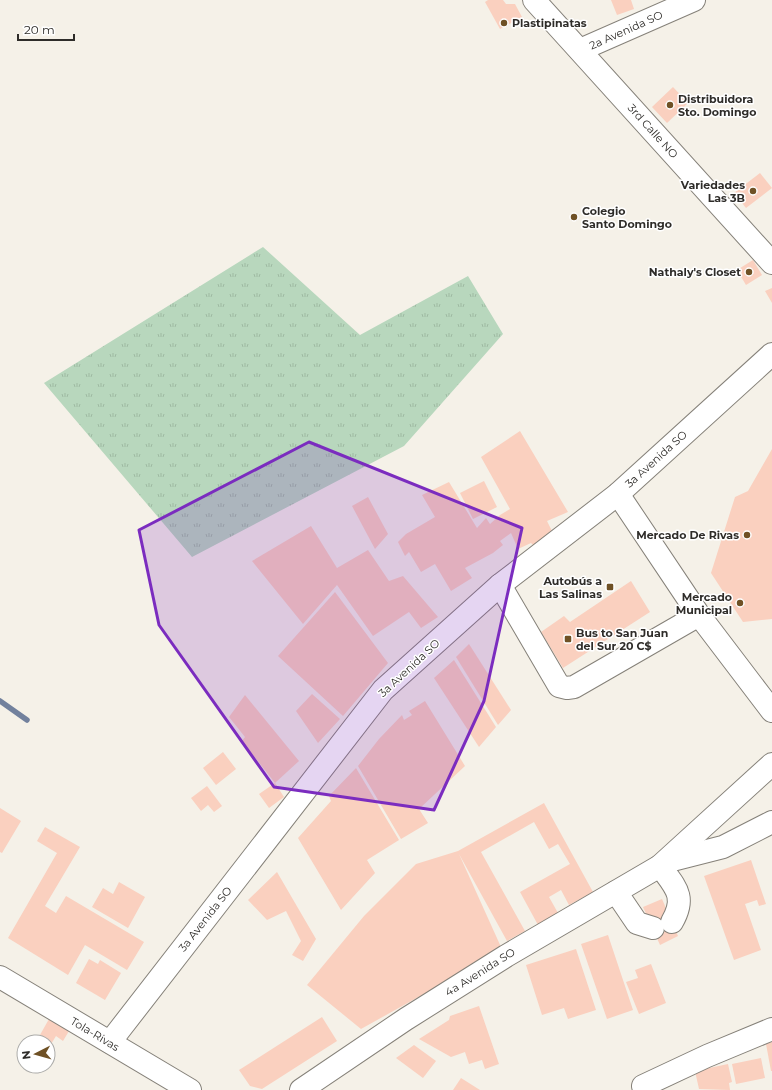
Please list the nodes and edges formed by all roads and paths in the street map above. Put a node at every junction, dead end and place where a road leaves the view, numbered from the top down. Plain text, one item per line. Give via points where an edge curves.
1 (534, 0) edge
2 (694, 0) edge
3 (580, 50) junction
4 (772, 263) edge
5 (772, 354) edge
6 (618, 494) junction
7 (500, 585) junction
8 (699, 615) junction
9 (772, 711) edge
10 (772, 764) edge
11 (772, 822) edge
12 (662, 864) junction
13 (616, 892) junction
14 (0, 977) edge
15 (772, 1029) edge
16 (110, 1042) junction
17 (643, 1086) dead end
18 (190, 1090) edge
19 (301, 1090) edge

1 - 3 street, 3rd Calle NO
2 - 3 street, 2a Avenida SO
3 - 4 street, 3rd Calle NO
5 - 6 street, 3a Avenida SO
6 - 7 street, 3a Avenida SO
6 - 8 street
7 - 8 street via 559,686 567,688 574,687
7 - 16 street, 3a Avenida SO via 383,690
8 - 9 street
10 - 12 street
11 - 12 street via 722,847
12 - 13 street, 4a Avenida SO
12 - 13 street via 680,894 680,910 662,925 637,923
13 - 19 street, 4a Avenida SO via 480,972
14 - 16 street, Tola-Rivas
15 - 17 street
16 - 18 street, Tola-Rivas

